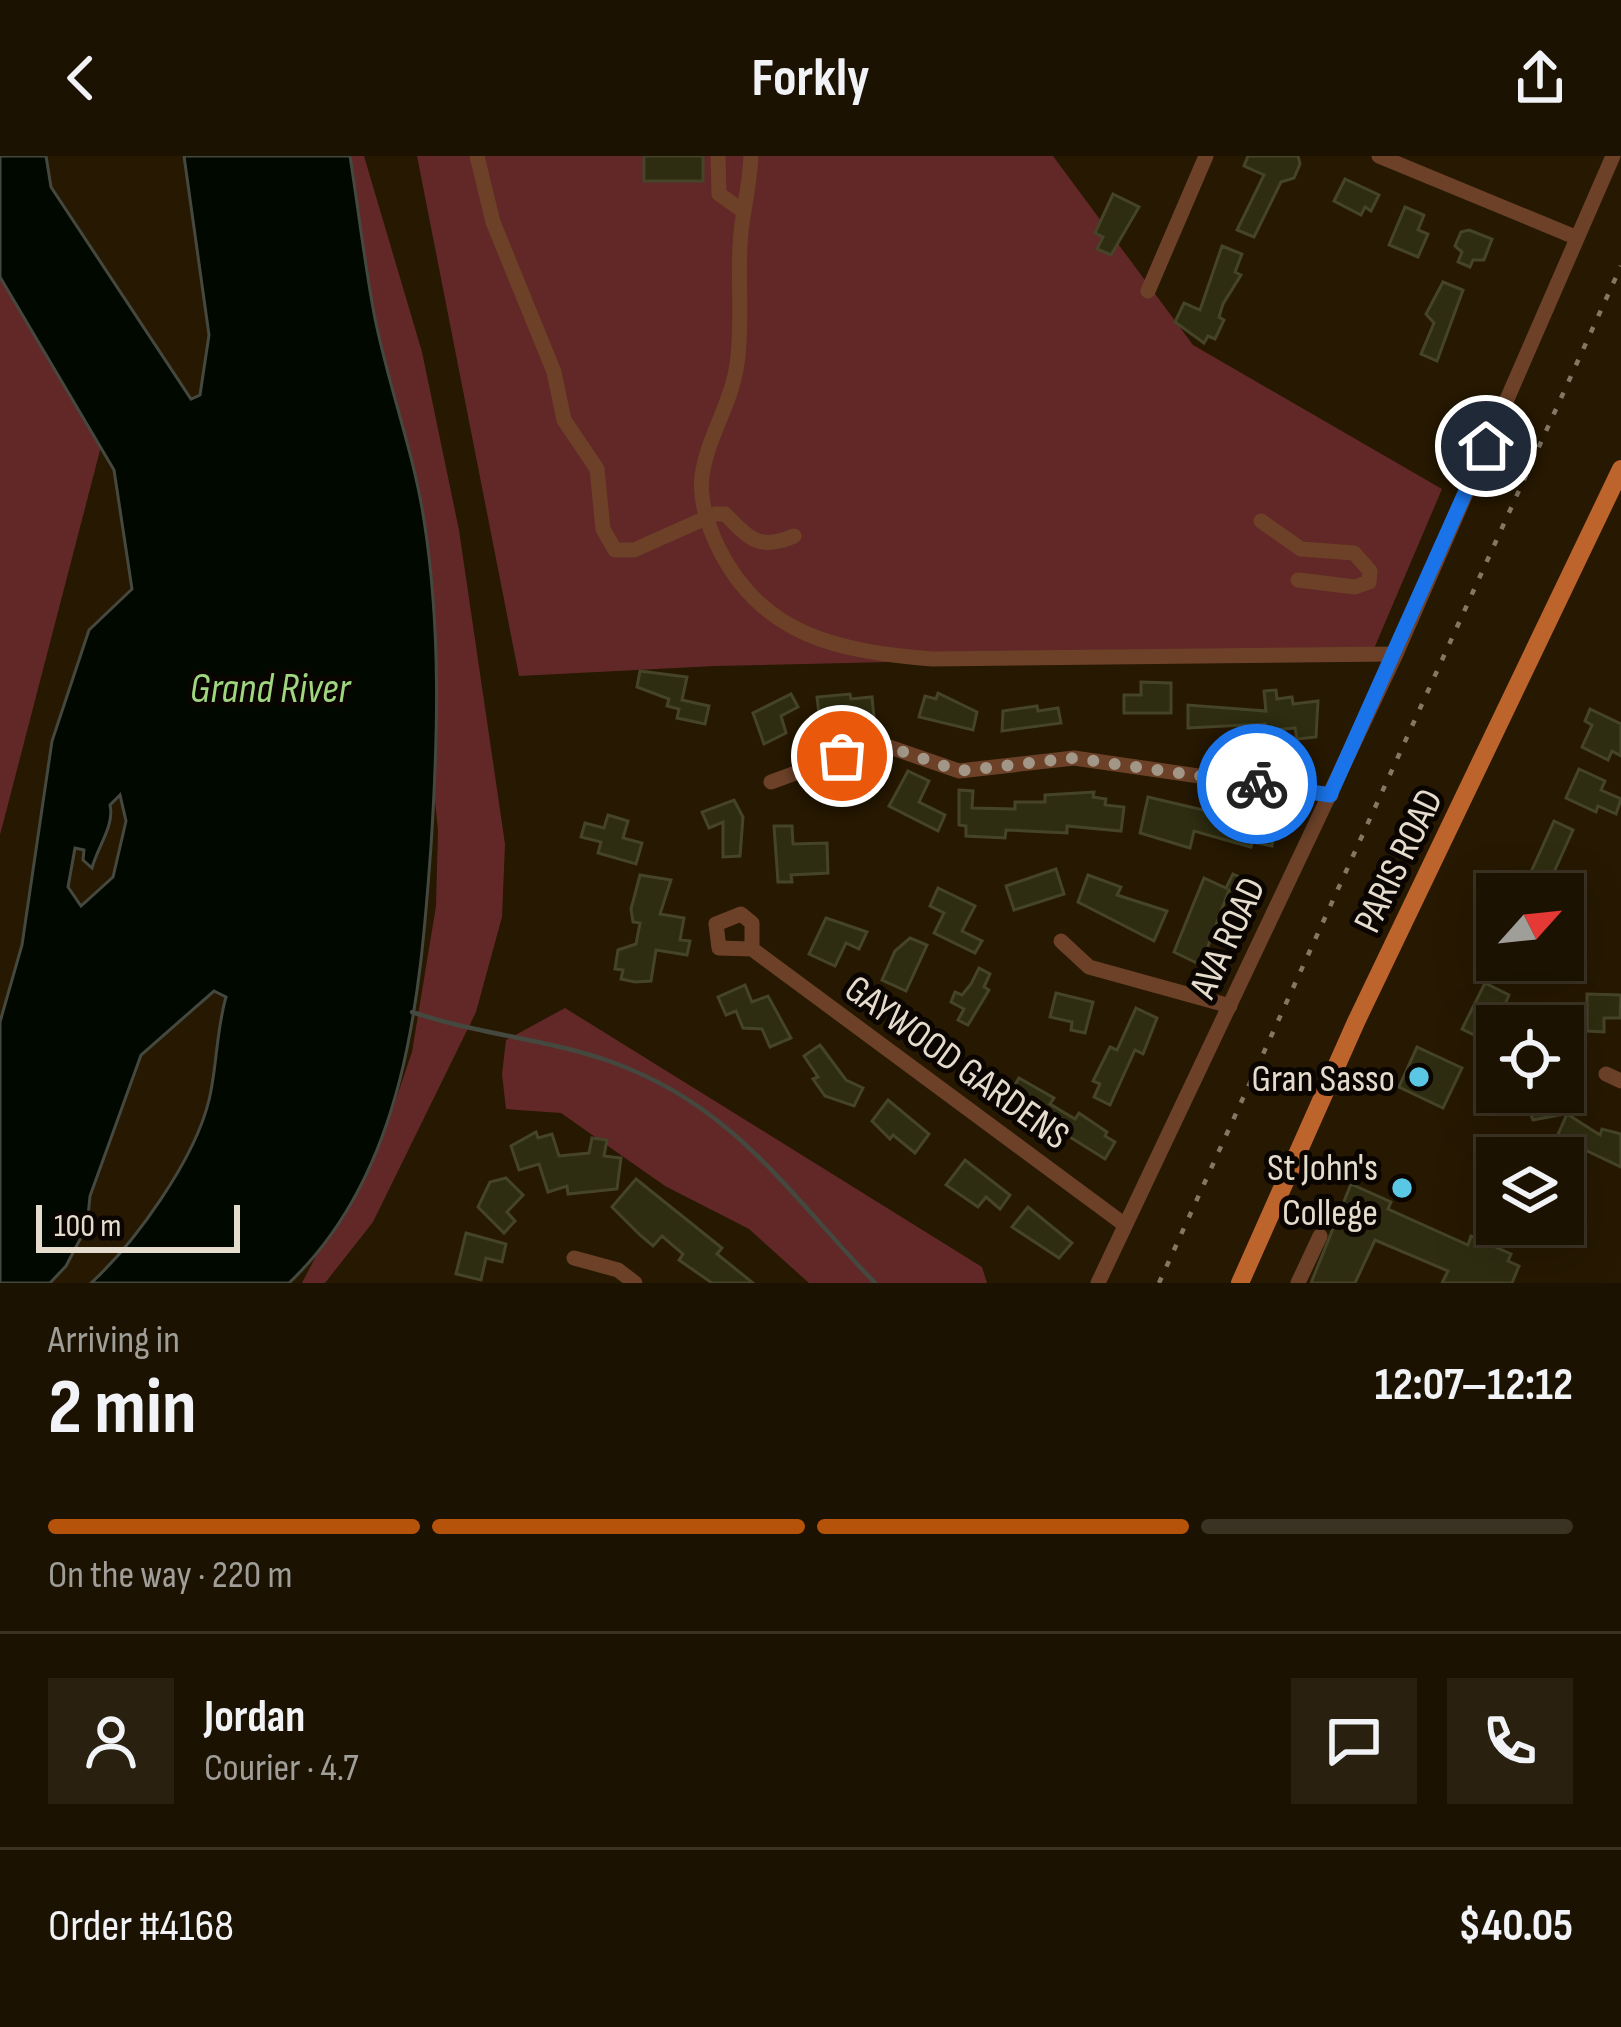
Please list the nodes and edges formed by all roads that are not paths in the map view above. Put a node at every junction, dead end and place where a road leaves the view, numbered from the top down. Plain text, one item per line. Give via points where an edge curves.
1 (476, 156) edge
2 (718, 156) edge
3 (751, 156) edge
4 (1206, 156) edge
5 (1379, 156) edge
6 (1613, 156) edge
7 (743, 211) junction
8 (1575, 237) junction
9 (1148, 291) dead end
10 (1620, 472) edge
11 (706, 516) junction
12 (1261, 521) dead end
13 (794, 536) dead end
14 (1298, 580) dead end
15 (1396, 654) junction
16 (772, 782) dead end
17 (1330, 795) junction
18 (1061, 941) dead end
19 (752, 950) dead end
20 (1230, 1006) junction
21 (1125, 1225) junction
22 (1320, 1236) dead end
23 (574, 1258) dead end
24 (635, 1283) edge
25 (1099, 1283) edge
26 (1240, 1283) edge
27 (1298, 1283) edge

1 - 11 street via 564,421 597,469 607,540 615,550 634,550
2 - 7 street via 718,194
3 - 7 street via 750,206
4 - 9 street
5 - 8 street
6 - 8 street, AVA ROAD
7 - 11 street via 738,361 729,401 711,429 701,482
8 - 15 street, AVA ROAD
10 - 26 main road, PARIS ROAD
11 - 13 street via 725,514 767,547
11 - 15 street via 744,594 771,615 789,628 892,655
12 - 14 street via 1301,549 1354,553 1371,575 1355,587
15 - 17 street, AVA ROAD
16 - 17 street via 878,743 959,771 1073,758
17 - 20 street, AVA ROAD
18 - 20 street via 1089,967
19 - 21 street, GAYWOOD GARDENS
20 - 21 street, AVA ROAD
21 - 25 street, AVA ROAD
22 - 27 street
23 - 24 street

